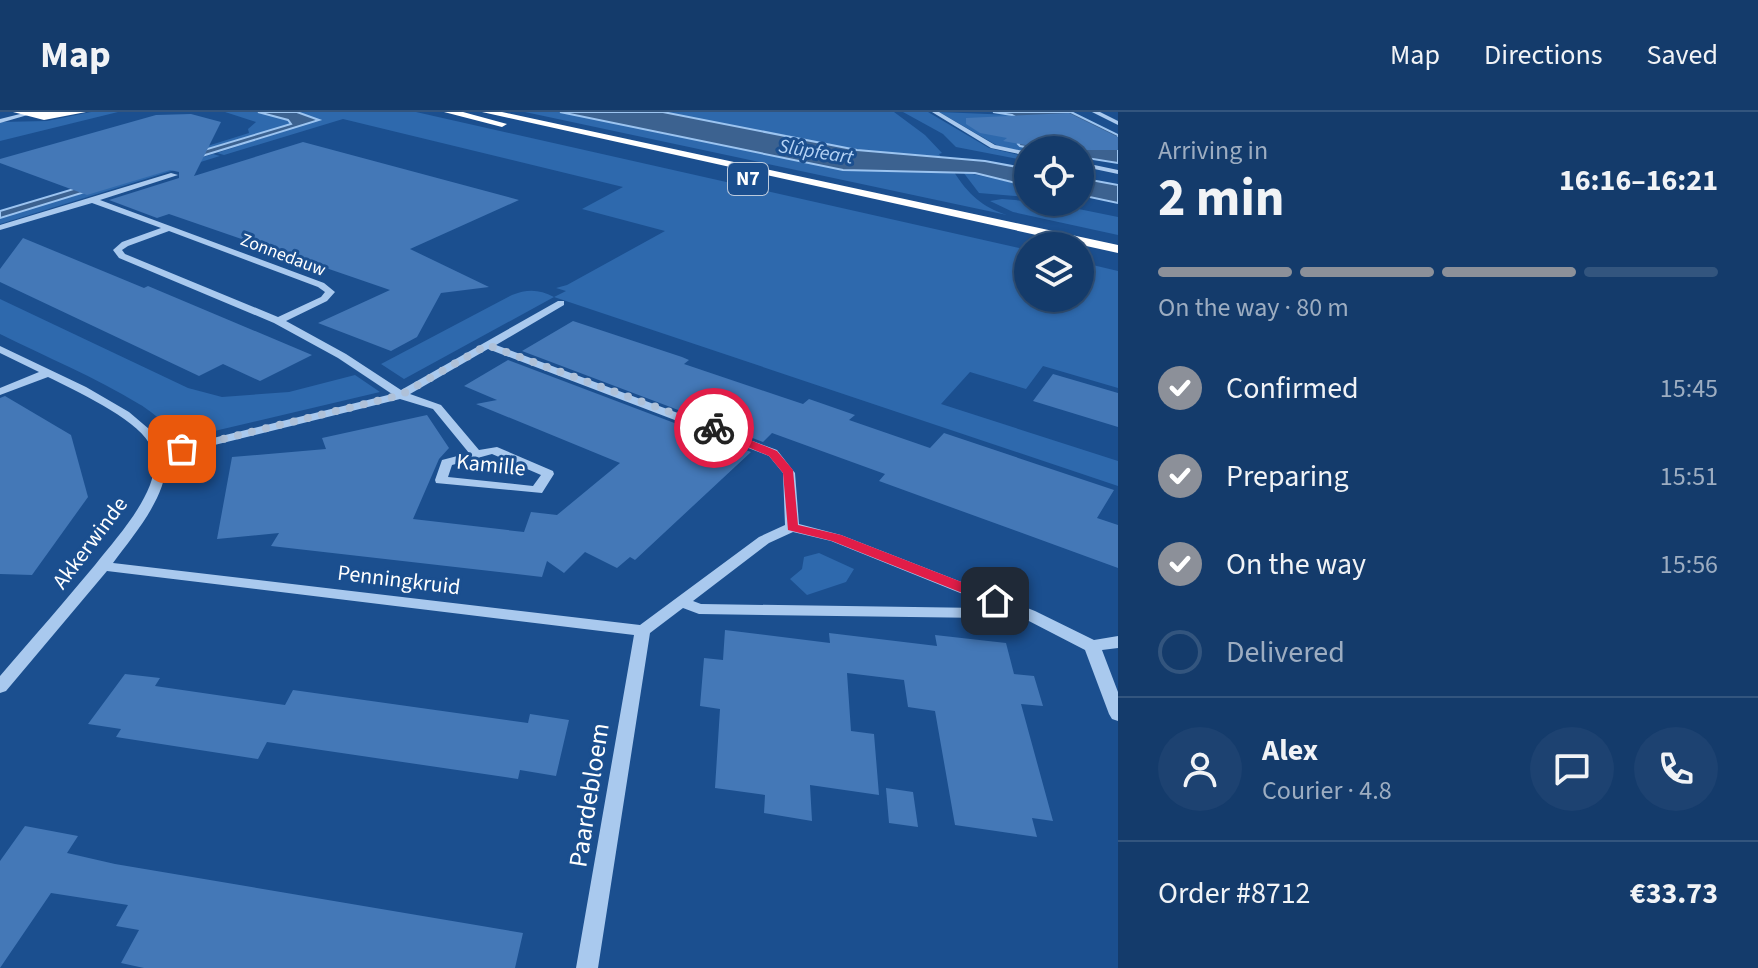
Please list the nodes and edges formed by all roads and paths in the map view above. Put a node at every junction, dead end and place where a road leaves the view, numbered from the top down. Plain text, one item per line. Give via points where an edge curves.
1 (81, 112) edge
2 (449, 112) edge
3 (487, 112) edge
4 (514, 112) edge
5 (935, 112) edge
6 (1095, 112) edge
7 (24, 113) edge
8 (0, 118) edge
9 (1118, 123) edge
10 (563, 129) junction
11 (1014, 151) edge
12 (1094, 167) edge
13 (1118, 172) edge
14 (174, 175) dead end
15 (92, 200) junction
16 (0, 228) edge
17 (167, 229) junction
18 (1014, 239) edge
19 (1118, 249) edge
20 (1094, 256) edge
21 (1118, 262) edge
22 (561, 303) dead end
23 (278, 321) junction
24 (487, 345) junction
25 (0, 349) edge
26 (47, 373) junction
27 (0, 392) edge
28 (401, 395) junction
29 (161, 454) junction
30 (476, 454) junction
31 (792, 527) junction
32 (101, 566) junction
33 (995, 601) junction
34 (682, 602) junction
35 (643, 631) junction
36 (1118, 642) edge
37 (1092, 646) junction
38 (0, 687) edge
39 (1118, 714) edge
40 (587, 968) edge

1 - 7 highway via 52,117
2 - 18 highway, N7
3 - 10 highway, N7
4 - 10 highway, N7
5 - 11 street via 993,147
6 - 9 street
7 - 8 street
10 - 19 highway, N7
12 - 13 street
14 - 15 street
15 - 16 street
15 - 17 street, Zonnedauw
17 - 23 street via 117,250
17 - 23 street, Zonnedauw via 330,292
20 - 21 highway
22 - 24 street
23 - 28 street
24 - 28 street
24 - 31 street via 773,453 789,473
25 - 26 street
26 - 27 street
26 - 29 street via 130,417 152,437
28 - 29 street
28 - 30 street, Kamille via 437,407
29 - 32 street, Akkerwinde via 156,487
30 - 30 street, Kamille via 493,450 548,474 537,490 441,480 446,463
31 - 33 street via 836,538
31 - 34 street via 764,540
32 - 35 street, Penningkruid
32 - 38 street, Akkerwinde
33 - 34 street via 985,613 699,609
33 - 37 street
34 - 35 street
35 - 40 street, Paardebloem
36 - 37 street
37 - 39 street

